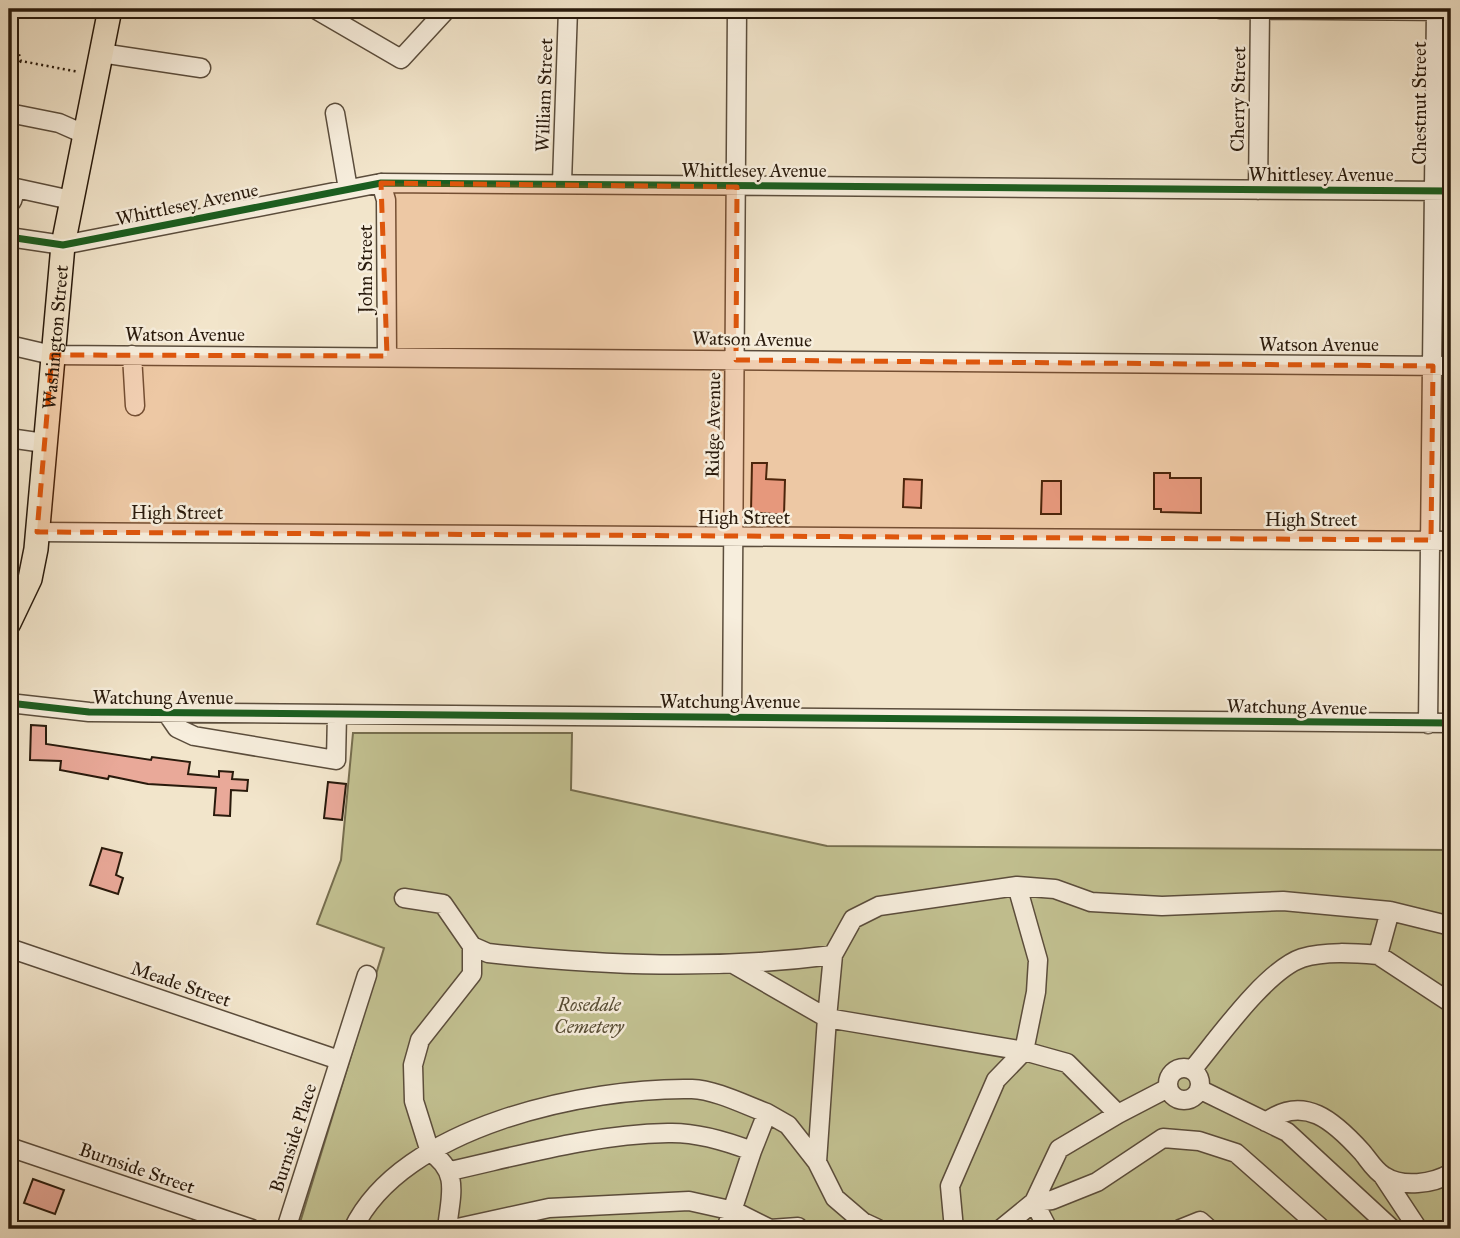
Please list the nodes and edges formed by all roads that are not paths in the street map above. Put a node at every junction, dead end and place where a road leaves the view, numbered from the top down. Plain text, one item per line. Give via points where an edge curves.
1 (110, 9) edge
2 (315, 9) edge
3 (447, 9) edge
4 (568, 9) edge
5 (737, 9) edge
6 (1220, 9) edge
7 (1260, 9) edge
8 (1441, 10) edge
9 (101, 52) junction
10 (201, 68) dead end
11 (9, 113) edge
12 (335, 114) dead end
13 (84, 134) junction
14 (562, 182) junction
15 (382, 183) junction
16 (737, 187) junction
17 (348, 188) junction
18 (1258, 190) junction
19 (1443, 191) edge
20 (9, 200) edge
21 (71, 200) junction
22 (9, 237) edge
23 (63, 245) junction
24 (9, 345) edge
25 (52, 355) junction
26 (132, 355) junction
27 (387, 356) junction
28 (736, 360) junction
29 (1442, 366) edge
30 (135, 406) dead end
31 (9, 438) edge
32 (44, 443) junction
33 (37, 532) junction
34 (732, 538) junction
35 (1431, 540) junction
36 (1451, 541) edge
37 (9, 623) edge
38 (9, 702) edge
39 (166, 712) junction
40 (337, 714) junction
41 (732, 717) junction
42 (1451, 723) edge
43 (1428, 724) junction
44 (1017, 886) junction
45 (404, 898) dead end
46 (1390, 911) junction
47 (1451, 926) edge
48 (472, 946) junction
49 (9, 948) edge
50 (833, 955) junction
51 (1378, 955) junction
52 (735, 965) junction
53 (367, 975) dead end
54 (1451, 1003) edge
55 (827, 1018) junction
56 (1024, 1051) junction
57 (340, 1060) junction
58 (1192, 1070) junction
59 (1168, 1088) junction
60 (1199, 1089) junction
61 (767, 1113) junction
62 (1118, 1114) junction
63 (1266, 1122) junction
64 (9, 1147) edge
65 (752, 1151) junction
66 (430, 1152) junction
67 (817, 1163) junction
68 (450, 1171) junction
69 (1451, 1173) edge
70 (1383, 1176) junction
71 (1427, 1182) junction
72 (1034, 1202) junction
73 (734, 1211) junction
74 (1414, 1222) edge
75 (799, 1227) dead end
76 (252, 1229) edge
77 (286, 1229) edge
78 (353, 1229) edge
79 (447, 1229) edge
80 (453, 1229) edge
81 (726, 1229) edge
82 (878, 1229) edge
83 (954, 1229) edge
84 (1001, 1229) edge
85 (1048, 1229) edge
86 (1180, 1229) edge
87 (1209, 1229) edge
88 (1322, 1229) edge
89 (1392, 1229) edge

1 - 9 main road, Washington Street
2 - 3 street via 401,59
4 - 14 street, William Street
5 - 16 street, Ridge Avenue
6 - 7 street
7 - 8 street
7 - 18 street, Cherry Street
8 - 19 street, Chestnut Street
9 - 10 street
9 - 13 main road, Washington Street
11 - 13 street via 59,123
12 - 17 street
13 - 21 main road, Washington Street
14 - 15 street, Whittlesey Avenue
14 - 16 street, Whittlesey Avenue
15 - 17 street, Whittlesey Avenue
15 - 27 street, John Street via 386,200
16 - 18 street, Whittlesey Avenue
16 - 28 street, Ridge Avenue
17 - 23 street, Whittlesey Avenue
18 - 19 street, Whittlesey Avenue
19 - 29 street, Chestnut Street
20 - 21 street via 16,188
21 - 23 main road, Washington Street
22 - 23 street, Whittlesey Avenue
23 - 25 main road, Washington Street
24 - 25 street, Watson Avenue
25 - 26 street, Watson Avenue
25 - 32 main road, Washington Street
26 - 27 street, Watson Avenue
26 - 30 street
27 - 28 street, Watson Avenue
28 - 29 street, Watson Avenue
28 - 34 street, Ridge Avenue
29 - 35 street, Chestnut Street
31 - 32 street
32 - 33 main road, Washington Street
33 - 34 street, High Street
33 - 37 main road, Washington Street via 30,579
34 - 35 street, High Street
34 - 41 street, Ridge Avenue
35 - 36 street, High Street
35 - 43 street, Chestnut Street
38 - 39 street, Watchung Avenue via 74,712
39 - 40 street, Watchung Avenue
39 - 40 street via 177,728 194,736 336,760
40 - 41 street, Watchung Avenue
41 - 43 street, Watchung Avenue
42 - 43 street, Watchung Avenue
44 - 46 street via 1055,889 1091,902 1162,906 1283,901
44 - 50 street via 879,906 853,919
44 - 56 street via 1038,960 1037,992
45 - 48 street via 443,904
46 - 47 street
46 - 51 street
48 - 52 street via 488,953 592,962
48 - 66 street via 472,974 420,1040 413,1065 414,1101
49 - 57 street, Meade Street
50 - 52 street
50 - 55 street
51 - 54 street
51 - 58 street via 1301,958 1268,981
52 - 55 street
53 - 57 street, Burnside Place
55 - 56 street
55 - 67 street
56 - 62 street via 1067,1063
56 - 83 street via 996,1080 950,1186
57 - 77 street, Burnside Place
58 - 59 street via 1177,1069 1169,1077
58 - 60 street
59 - 60 street via 1183,1100
59 - 62 street
60 - 63 street
61 - 65 street
61 - 66 street via 694,1089 564,1101 478,1128
61 - 67 street via 788,1125
62 - 72 street via 1059,1149
63 - 70 street via 1282,1110 1300,1108 1318,1115 1352,1141
63 - 89 street via 1287,1132
64 - 76 street, Burnside Street
65 - 68 street via 725,1141 668,1133 588,1142
65 - 73 street
66 - 68 street
66 - 78 street via 372,1199
67 - 82 street via 835,1198
68 - 79 street
69 - 71 street
70 - 71 street via 1403,1184
70 - 74 street
71 - 74 street
72 - 84 street
72 - 85 street
72 - 88 street via 1052,1200 1097,1182 1163,1138 1199,1141 1236,1153
73 - 75 street via 770,1229
73 - 80 street via 689,1201 549,1208
73 - 81 street
86 - 87 street via 1200,1222

